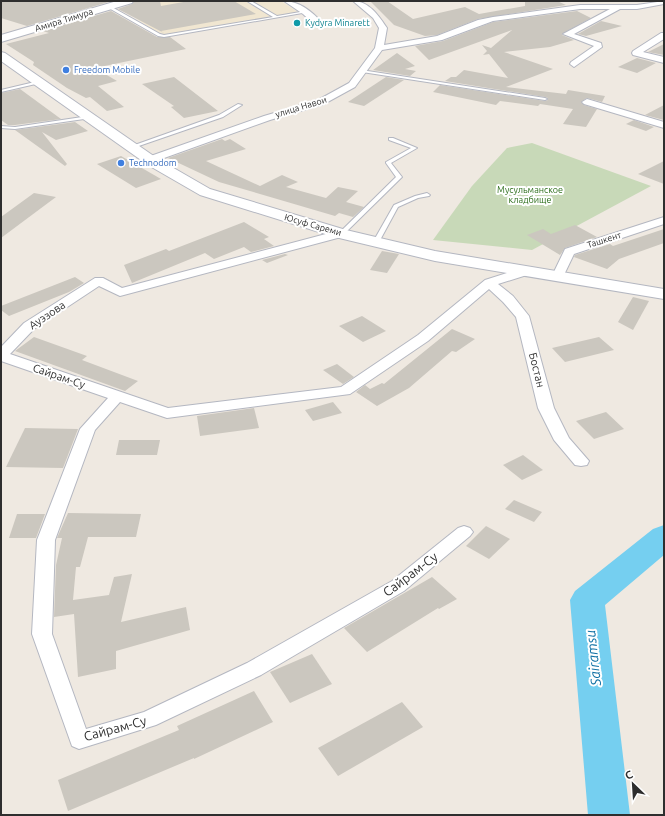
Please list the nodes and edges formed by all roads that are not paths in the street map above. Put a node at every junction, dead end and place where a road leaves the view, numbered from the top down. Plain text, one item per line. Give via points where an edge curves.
1 (128, 1) edge
2 (250, 1) edge
3 (288, 1) edge
4 (357, 1) edge
5 (560, 1) edge
6 (664, 2) edge
7 (109, 7) junction
8 (580, 7) junction
9 (619, 7) junction
10 (306, 12) junction
11 (276, 17) junction
12 (319, 24) dead end
13 (664, 35) edge
14 (1, 39) edge
15 (379, 48) junction
16 (1, 56) edge
17 (664, 60) edge
18 (574, 64) dead end
19 (362, 71) junction
20 (39, 82) junction
21 (1, 91) edge
22 (545, 99) dead end
23 (587, 102) dead end
24 (240, 106) dead end
25 (89, 117) junction
26 (664, 125) edge
27 (1, 127) edge
28 (391, 139) dead end
29 (131, 147) junction
30 (149, 160) junction
31 (427, 195) dead end
32 (664, 220) edge
33 (341, 234) junction
34 (376, 242) junction
35 (526, 271) junction
36 (558, 276) junction
37 (489, 283) junction
38 (664, 294) edge
39 (1, 356) edge
40 (117, 396) junction
41 (581, 461) dead end
42 (464, 532) dead end

1 - 7 main road, Амира Тимура
2 - 11 lane
3 - 10 street
4 - 15 street, улица Навои via 376,17 383,28
5 - 8 street
6 - 9 street
7 - 11 lane via 164,36
7 - 14 main road, Амира Тимура
8 - 9 street
8 - 15 street via 486,20 439,38
9 - 18 street via 567,34 598,45
10 - 11 lane
10 - 12 street
13 - 17 street via 636,53
15 - 19 street, улица Навои
16 - 20 main road, Юсуф Сареми
19 - 22 lane
19 - 30 street, улица Навои via 352,85 328,100 268,118
20 - 21 lane
20 - 25 main road, Юсуф Сареми
23 - 26 street
24 - 29 lane via 221,116
25 - 27 lane via 16,128
25 - 29 main road, Юсуф Сареми
28 - 33 lane via 415,148 388,163 399,177
29 - 30 main road, Юсуф Сареми
30 - 33 main road, Юсуф Сареми via 205,192
31 - 34 lane via 396,206
32 - 36 street, Ташкент via 569,252
33 - 34 main road, Юсуф Сареми
33 - 39 street, Ауэзова via 120,292 99,281 29,326
34 - 35 main road, Юсуф Сареми via 435,256
35 - 36 main road, Юсуф Сареми
35 - 37 street, Сайрам-Су
36 - 38 main road, Юсуф Сареми
37 - 40 street, Сайрам-Су via 423,338 345,391 167,413
37 - 41 street, Бостан via 508,299 522,316 546,408 562,440
39 - 40 street, Сайрам-Су
40 - 42 street, Сайрам-Су via 88,430 46,540 42,634 79,740 149,719 254,669 398,586

